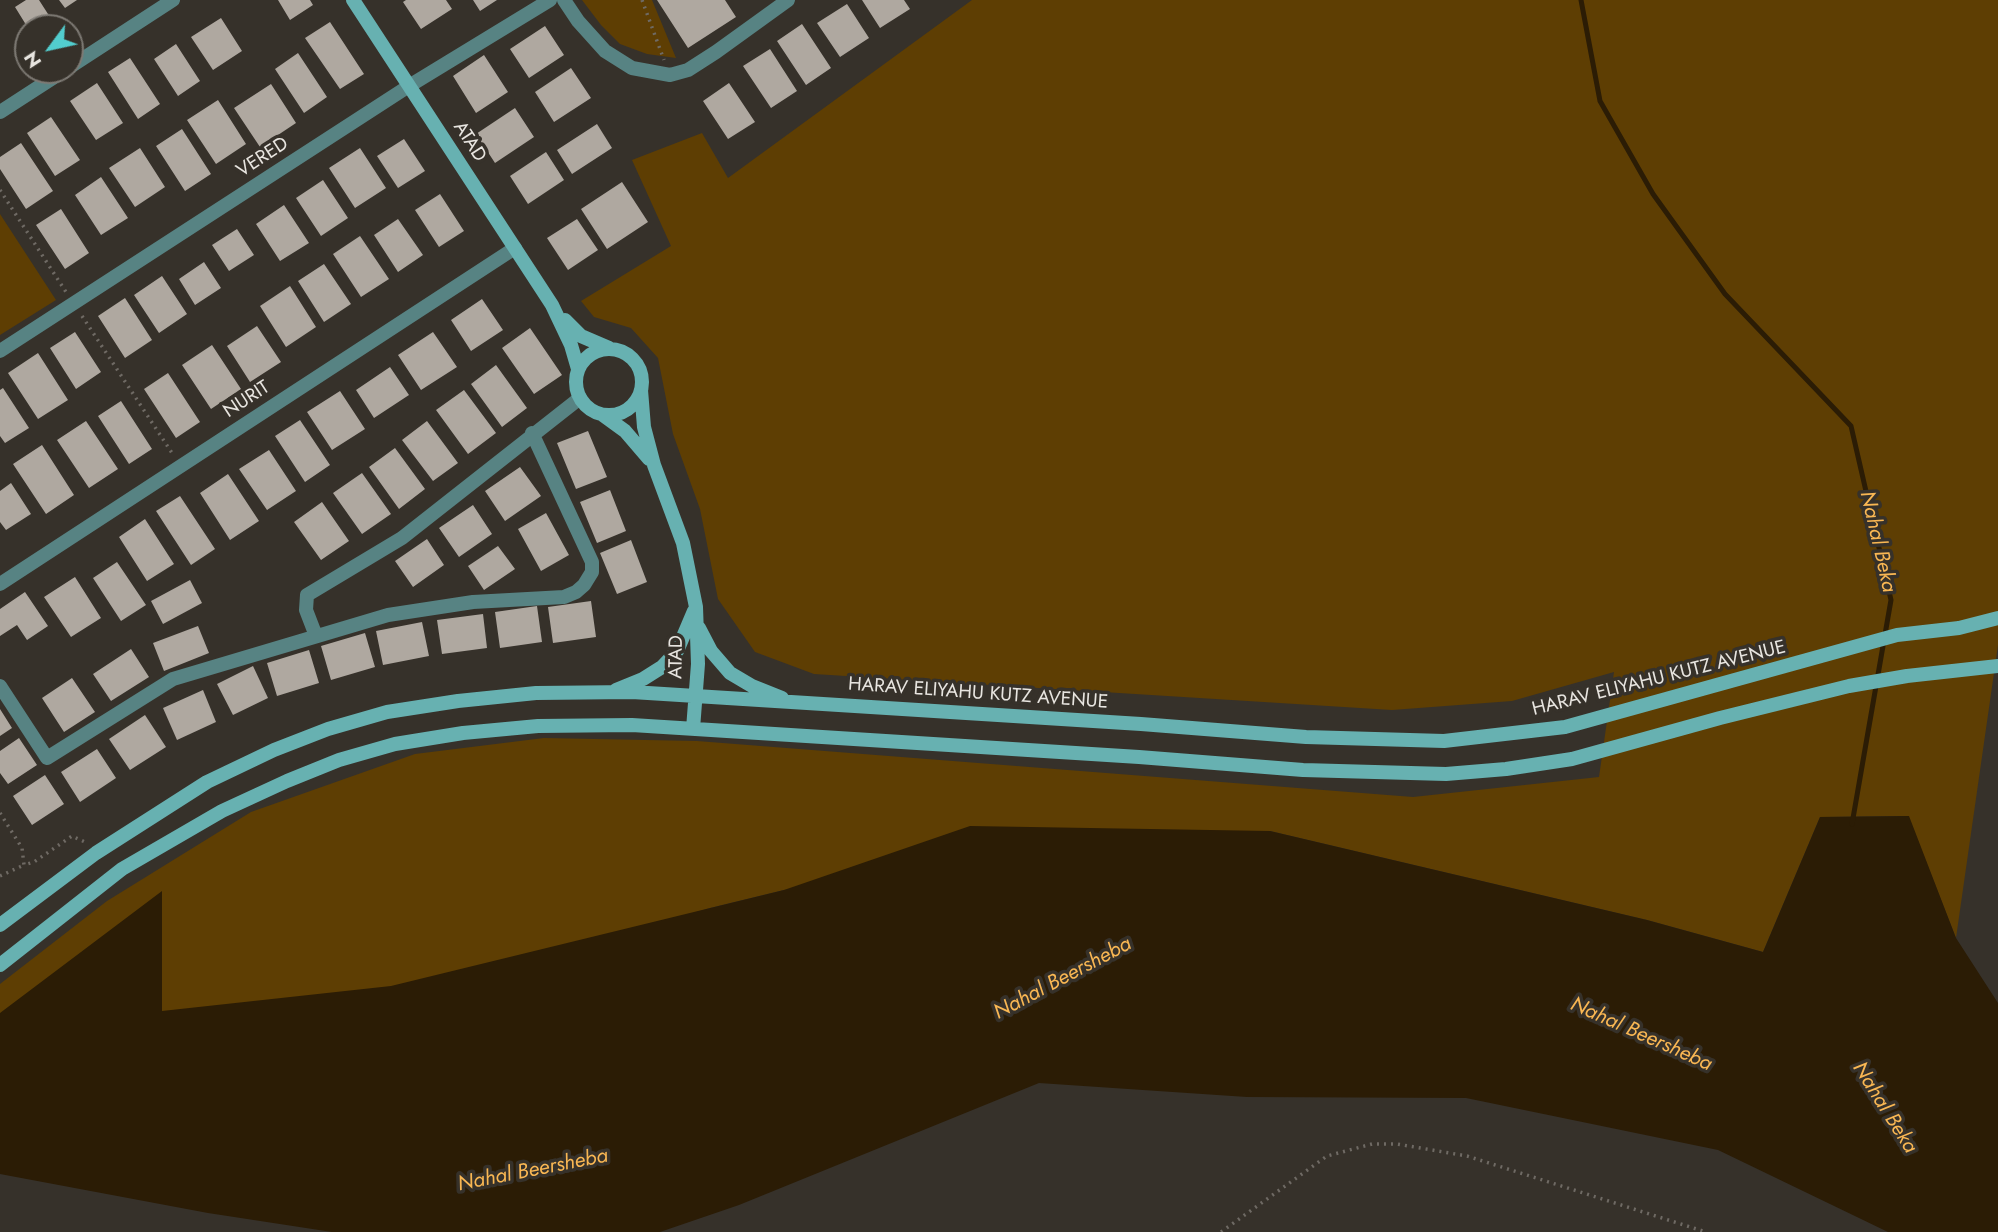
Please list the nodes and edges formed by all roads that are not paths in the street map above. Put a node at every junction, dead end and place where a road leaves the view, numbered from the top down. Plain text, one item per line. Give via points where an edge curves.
1 (173, 0) edge
2 (353, 0) edge
3 (550, 0) edge
4 (564, 0) edge
5 (788, 0) edge
6 (84, 57) edge
7 (43, 84) edge
8 (409, 86) junction
9 (0, 112) edge
10 (515, 248) junction
11 (552, 305) junction
12 (610, 349) junction
13 (0, 351) edge
14 (578, 369) junction
15 (641, 390) junction
16 (580, 398) junction
17 (603, 415) junction
18 (532, 433) junction
19 (654, 465) junction
20 (0, 584) edge
21 (696, 607) junction
22 (1998, 618) edge
23 (697, 624) junction
24 (316, 636) junction
25 (1998, 666) edge
26 (0, 686) edge
27 (609, 693) junction
28 (695, 696) junction
29 (793, 702) junction
30 (693, 729) junction
31 (0, 925) edge
32 (0, 965) edge

1 - 6 street
2 - 8 street, ATAD
3 - 8 street, VERED
4 - 5 street via 605,51 632,68 670,75 688,70
7 - 9 street
8 - 10 street, ATAD
8 - 13 street, VERED
10 - 11 street, ATAD
10 - 20 street, NURIT
11 - 12 street, ATAD via 581,335
11 - 14 street, ATAD
12 - 14 street via 591,354
12 - 15 street via 634,360 641,374
14 - 16 street
15 - 17 street via 629,408
15 - 19 street, ATAD
16 - 17 street
16 - 18 street
17 - 19 street, ATAD via 625,430
18 - 24 street via 401,538 307,595 306,610
18 - 24 street via 589,552 592,572 584,585 565,597 473,602 388,615
19 - 21 street, ATAD via 683,543
21 - 23 street, ATAD
21 - 27 street via 677,651 662,667
22 - 29 street, HARAV ELIYAHU KUTZ AVENUE via 1897,635 1566,727 1444,741 1306,737
23 - 28 street, ATAD
23 - 29 street via 730,673
24 - 26 street via 173,679 47,758
25 - 30 street via 1833,690 1572,759 1446,774 1303,770
27 - 28 street, HARAV ELIYAHU KUTZ AVENUE
27 - 31 street, HARAV ELIYAHU KUTZ AVENUE via 536,693 458,701 387,712 328,729 207,782 104,848
28 - 29 street, HARAV ELIYAHU KUTZ AVENUE
28 - 30 street, ATAD
30 - 32 street via 538,726 395,744 350,757 287,780 172,838 122,869

